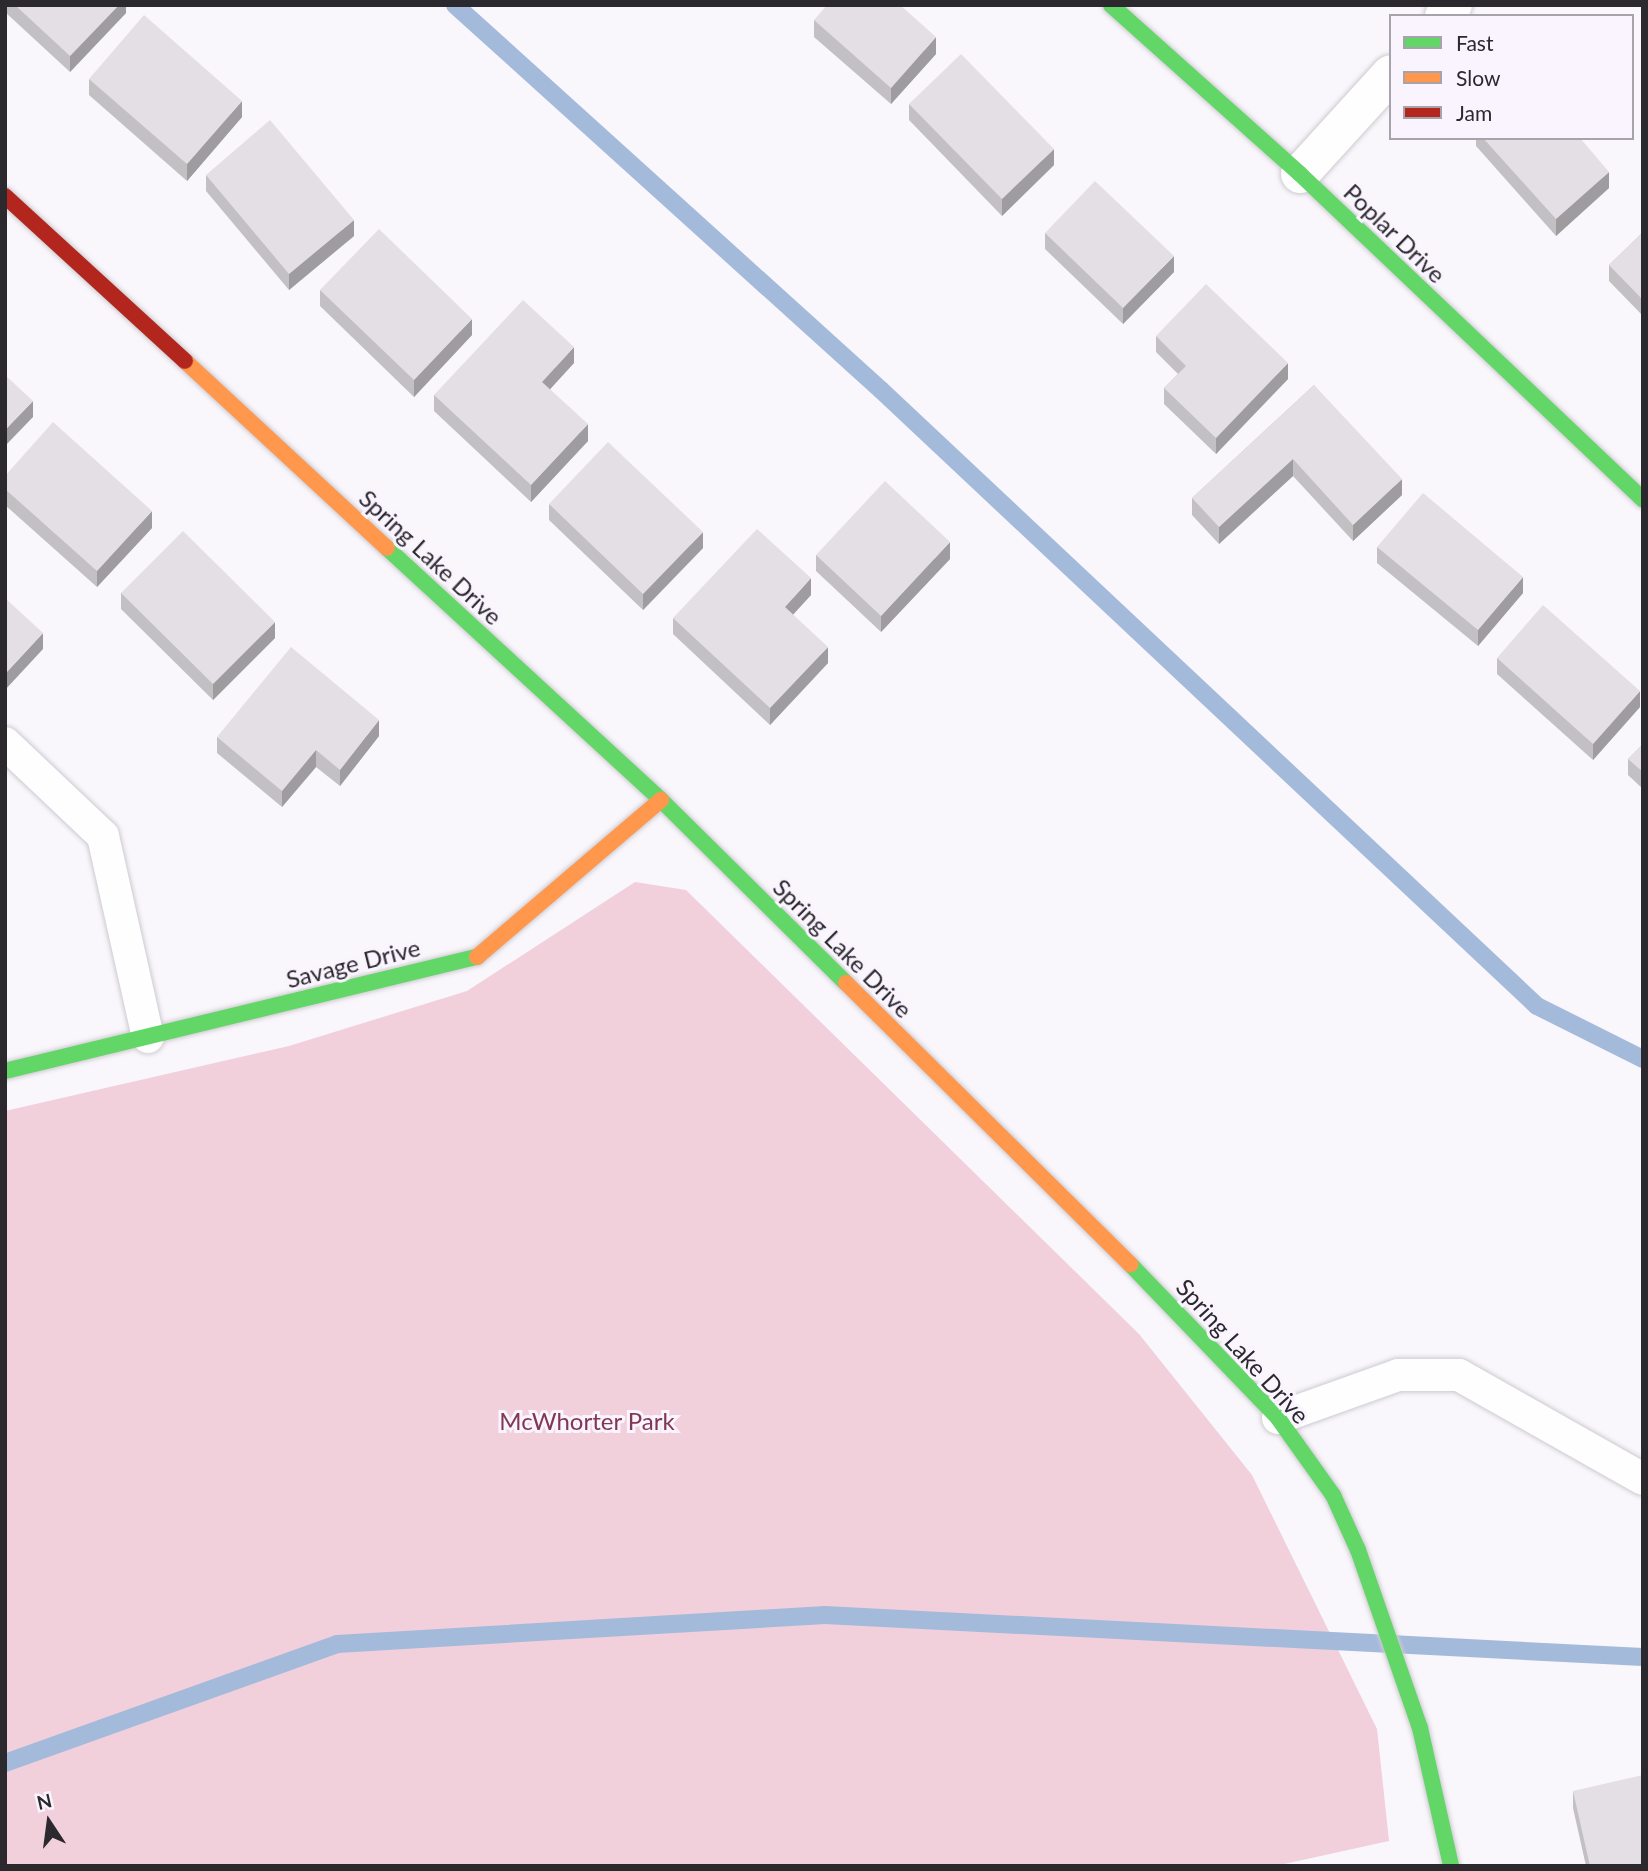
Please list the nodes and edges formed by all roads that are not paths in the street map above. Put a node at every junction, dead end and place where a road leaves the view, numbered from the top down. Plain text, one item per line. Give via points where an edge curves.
1 (1111, 5) edge
2 (1389, 76) edge
3 (1300, 174) junction
4 (5, 196) edge
5 (1643, 499) edge
6 (5, 743) edge
7 (661, 800) junction
8 (148, 1037) junction
9 (5, 1071) edge
10 (1278, 1418) junction
11 (1643, 1479) edge
12 (1451, 1866) edge

1 - 3 street, Poplar Drive
2 - 3 street
3 - 5 street, Poplar Drive
4 - 7 street, Spring Lake Drive
6 - 8 lane via 103,836
7 - 8 street, Savage Drive via 477,957
7 - 10 street, Spring Lake Drive via 1222,1354
8 - 9 street, Savage Drive
10 - 11 lane via 1398,1375 1459,1375
10 - 12 street, Spring Lake Drive via 1333,1495 1358,1550 1420,1728

